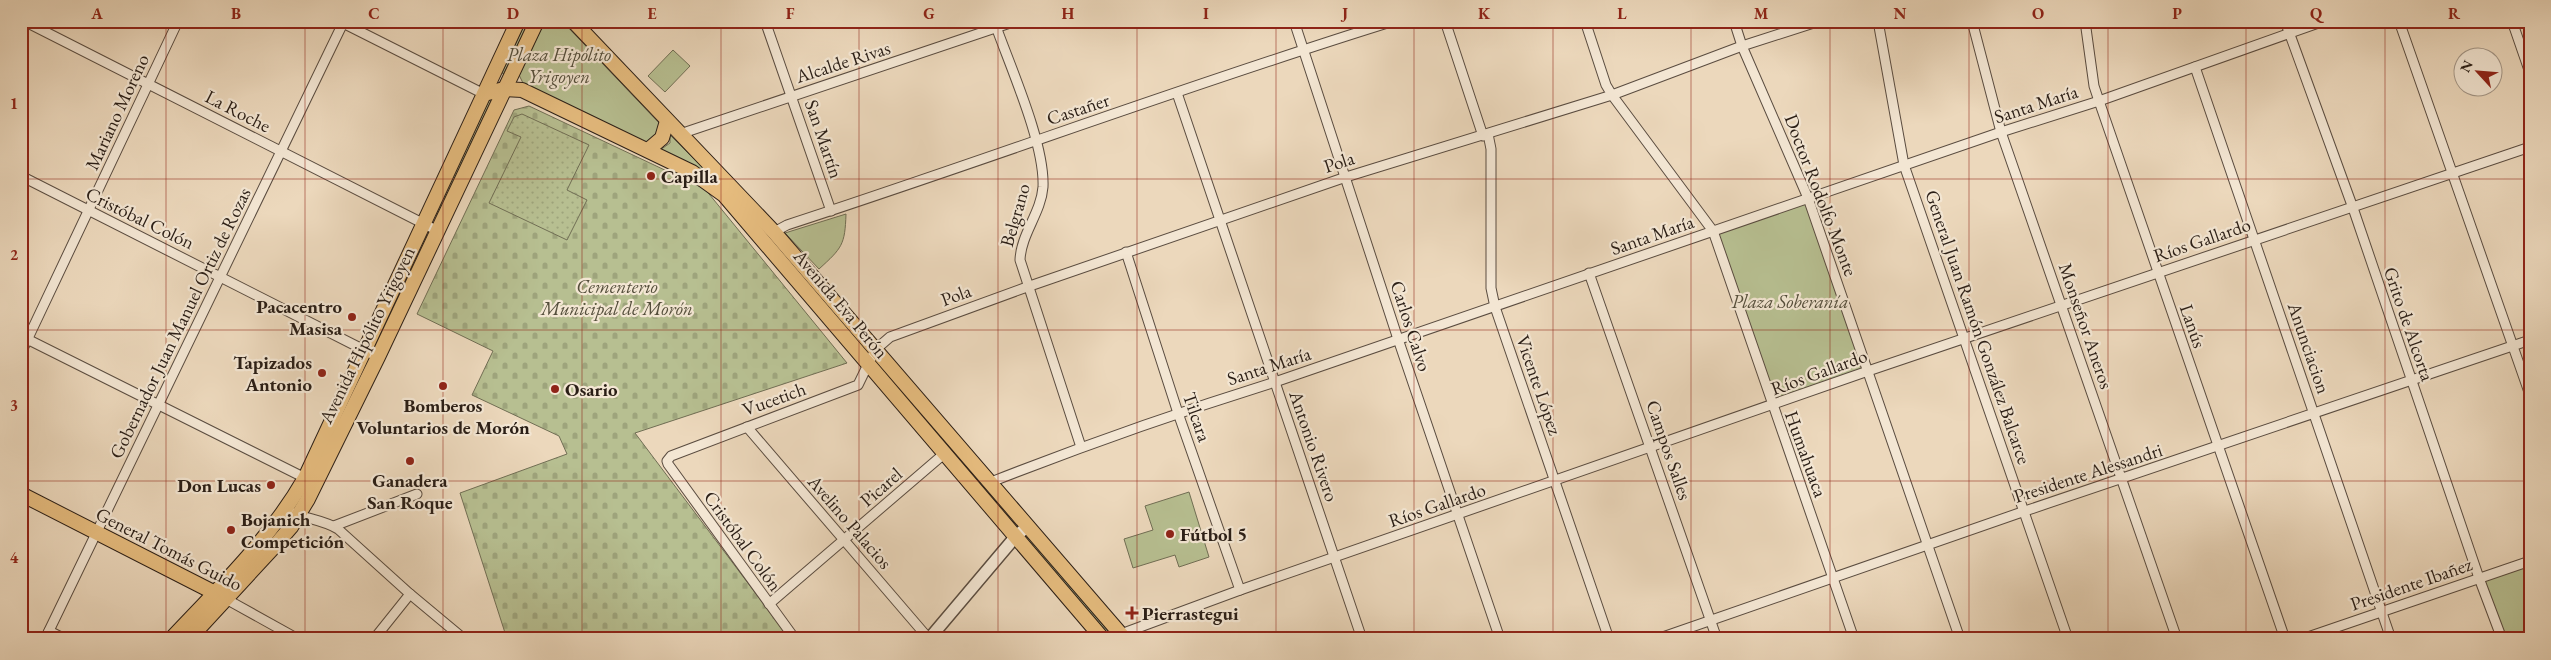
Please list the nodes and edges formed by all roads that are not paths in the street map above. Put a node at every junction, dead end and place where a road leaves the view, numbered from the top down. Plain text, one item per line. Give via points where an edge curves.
1 (24, 21) edge
2 (178, 21) edge
3 (518, 21) edge
4 (537, 21) edge
5 (765, 21) edge
6 (1016, 21) edge
7 (1294, 21) edge
8 (1394, 21) edge
9 (1445, 21) edge
10 (1585, 21) edge
11 (1734, 21) edge
12 (1820, 21) edge
13 (1878, 21) edge
14 (1972, 21) edge
15 (2085, 21) edge
16 (2285, 21) edge
17 (2324, 21) edge
18 (2399, 21) edge
19 (2512, 21) edge
20 (342, 22) edge
21 (578, 22) edge
22 (995, 25) edge
23 (2290, 33) junction
24 (1742, 46) junction
25 (1304, 49) junction
26 (2196, 67) junction
27 (2530, 73) edge
28 (148, 84) junction
29 (504, 89) junction
30 (484, 94) junction
31 (1177, 94) junction
32 (1612, 95) junction
33 (792, 96) junction
34 (2099, 102) junction
35 (668, 120) junction
36 (2001, 132) junction
37 (680, 134) junction
38 (1485, 135) junction
39 (1036, 140) junction
40 (2530, 147) edge
41 (280, 150) junction
42 (648, 150) junction
43 (1904, 165) junction
44 (2451, 173) junction
45 (21, 176) edge
46 (1346, 177) junction
47 (1808, 198) junction
48 (2352, 208) junction
49 (88, 210) junction
50 (831, 211) junction
51 (1220, 221) junction
52 (424, 224) junction
53 (438, 230) junction
54 (1713, 231) junction
55 (774, 232) junction
56 (2255, 239) junction
57 (1126, 252) junction
58 (2157, 272) junction
59 (1589, 273) junction
60 (220, 276) junction
61 (1027, 287) junction
62 (2062, 306) junction
63 (1495, 307) junction
64 (24, 338) edge
65 (1398, 339) junction
66 (1965, 340) junction
67 (2530, 340) edge
68 (2513, 346) junction
69 (366, 350) junction
70 (875, 350) junction
71 (21, 353) edge
72 (378, 357) junction
73 (868, 366) junction
74 (1868, 372) junction
75 (2412, 380) junction
76 (1275, 382) junction
77 (2530, 395) edge
78 (158, 405) junction
79 (1772, 406) junction
80 (1178, 413) junction
81 (2314, 414) junction
82 (747, 427) junction
83 (1081, 447) junction
84 (2218, 447) junction
85 (1651, 448) junction
86 (945, 453) junction
87 (667, 461) joint
88 (305, 478) junction
89 (2121, 479) junction
90 (991, 482) junction
91 (1555, 482) junction
92 (21, 494) edge
93 (417, 494) dead end
94 (2025, 511) junction
95 (292, 513) junction
96 (1456, 515) junction
97 (334, 526) junction
98 (1028, 526) junction
99 (97, 533) junction
100 (1016, 536) junction
101 (844, 541) junction
102 (1927, 545) junction
103 (1335, 558) junction
104 (2530, 561) edge
105 (1833, 576) junction
106 (2479, 578) junction
107 (1240, 590) junction
108 (410, 594) junction
109 (220, 596) junction
110 (769, 604) junction
111 (2382, 611) junction
112 (1710, 620) junction
113 (47, 635) edge
114 (1123, 636) edge
115 (65, 639) edge
116 (172, 639) edge
117 (189, 639) edge
118 (298, 639) edge
119 (374, 639) edge
120 (464, 639) edge
121 (795, 639) edge
122 (929, 639) edge
123 (1103, 639) edge
124 (1362, 639) edge
125 (1500, 639) edge
126 (1609, 639) edge
127 (1656, 639) edge
128 (1717, 639) edge
129 (1854, 639) edge
130 (1960, 639) edge
131 (2068, 639) edge
132 (2177, 639) edge
133 (2285, 639) edge
134 (2302, 639) edge
135 (2391, 639) edge
136 (2502, 639) edge

1 - 28 street, La Roche
2 - 28 street, Mariano Moreno
3 - 30 main road, Avenida Hipólito Yrigoyen
4 - 29 main road, Avenida Hipólito Yrigoyen
5 - 33 street, San Martín
6 - 22 street, Alcalde Rivas
7 - 25 street, Carlos Calvo
8 - 25 street, Castañer
9 - 38 street, Vicente López
10 - 32 street, Humahuaca
11 - 24 street, Doctor Rodolfo Monte
12 - 24 street, Pola
13 - 43 street, General Juan Ramón González Balcarce
14 - 36 street, Monseñor Aneros
15 - 34 street, Lanús
16 - 23 street, Grito de Alcorta
17 - 23 street, Santa María
18 - 44 street
19 - 27 street
20 - 30 street
20 - 41 street, Gobernador Juan Manuel Ortiz de Rozas
21 - 35 main road, Avenida Eva Perón
22 - 33 street, Alcalde Rivas
22 - 39 street, Belgrano
23 - 26 street, Santa María
23 - 48 street, Grito de Alcorta
24 - 32 street, Pola
24 - 47 street, Doctor Rodolfo Monte
25 - 31 street, Castañer
25 - 46 street, Carlos Calvo
26 - 34 street, Santa María
26 - 56 street, Anunciacion
28 - 41 street, La Roche
28 - 49 street, Mariano Moreno
29 - 30 main road, Avenida Eva Perón
29 - 42 main road, Avenida Eva Perón via 522,90
29 - 53 main road, Avenida Hipólito Yrigoyen
30 - 52 main road, Avenida Hipólito Yrigoyen
31 - 39 street, Castañer
31 - 51 street, Antonio Rivero
32 - 38 street, Pola
32 - 54 street, Humahuaca
33 - 37 street, Alcalde Rivas
33 - 50 street, San Martín
34 - 36 street, Santa María
34 - 58 street, Lanús
35 - 37 main road, Avenida Eva Perón
35 - 42 main road via 662,138
36 - 43 street, Santa María
36 - 62 street, Monseñor Aneros
37 - 55 main road, Avenida Eva Perón
38 - 46 street, Pola
38 - 63 street, Vicente López via 1491,149 1491,288
39 - 50 street, Castañer
39 - 61 street, Belgrano via 1043,187 1020,250
40 - 44 street, Ríos Gallardo
41 - 52 street, La Roche
41 - 60 street, Gobernador Juan Manuel Ortiz de Rozas
42 - 73 main road, Avenida Eva Perón via 692,172 724,195
43 - 47 street, Santa María
43 - 66 street, General Juan Ramón González Balcarce
44 - 48 street, Ríos Gallardo
44 - 68 street
45 - 49 street, Cristóbal Colón
46 - 51 street, Pola
46 - 65 street, Carlos Calvo
47 - 54 street, Santa María
47 - 74 street, Doctor Rodolfo Monte
48 - 56 street, Ríos Gallardo
48 - 75 street, Grito de Alcorta
49 - 60 street, Cristóbal Colón
49 - 64 street, Mariano Moreno
50 - 55 street, Castañer
51 - 57 street, Pola
51 - 76 street, Antonio Rivero
52 - 53 street, La Roche
52 - 69 main road, Avenida Hipólito Yrigoyen
53 - 72 main road, Avenida Hipólito Yrigoyen
54 - 59 street, Santa María
54 - 79 street, Humahuaca
55 - 70 main road, Avenida Eva Perón
56 - 58 street, Ríos Gallardo
56 - 81 street, Anunciacion
57 - 61 street, Pola
57 - 80 street, Tilcara
58 - 62 street, Ríos Gallardo
58 - 84 street, Lanús
59 - 63 street, Santa María
59 - 85 street, Campos Salles
60 - 69 street, Cristóbal Colón
60 - 78 street, Gobernador Juan Manuel Ortiz de Rozas
61 - 70 street, Pola via 890,337
61 - 83 street, Belgrano
62 - 66 street, Ríos Gallardo
62 - 89 street, Monseñor Aneros
63 - 65 street, Santa María
63 - 91 street, Vicente López
64 - 71 street, Mariano Moreno
64 - 78 street
65 - 76 street, Santa María
65 - 96 street, Carlos Calvo
66 - 74 street, Ríos Gallardo
66 - 94 street, General Juan Ramón González Balcarce
67 - 68 street, Presidente Alessandri
68 - 75 street, Presidente Alessandri
68 - 77 street
69 - 72 street, Cristóbal Colón
69 - 88 main road, Avenida Hipólito Yrigoyen
70 - 73 street, Vucetich
70 - 90 main road, Avenida Eva Perón
72 - 95 main road, Avenida Hipólito Yrigoyen
73 - 82 street, Vucetich via 858,385
73 - 86 main road, Avenida Eva Perón
74 - 79 street, Ríos Gallardo
74 - 102 street, Doctor Rodolfo Monte
75 - 81 street, Presidente Alessandri
75 - 106 street, Grito de Alcorta
76 - 80 street, Santa María
76 - 103 street, Antonio Rivero
78 - 88 street
78 - 99 street, Gobernador Juan Manuel Ortiz de Rozas
79 - 85 street, Ríos Gallardo
79 - 105 street, Humahuaca
80 - 83 street, Santa María
80 - 107 street, Tilcara
81 - 84 street, Presidente Alessandri
81 - 111 street, Anunciacion
82 - 87 street, Vucetich via 671,456
82 - 101 street, Avelino Palacios
83 - 90 street, Santa María
84 - 89 street, Presidente Alessandri
84 - 133 street, Lanús
85 - 91 street, Ríos Gallardo
85 - 112 street, Campos Salles
86 - 100 main road, Avenida Eva Perón
86 - 101 street, Picarel
87 - 110 street, Cristóbal Colón
88 - 95 main road, Avenida Hipólito Yrigoyen
89 - 94 street, Presidente Alessandri
89 - 132 street, Monseñor Aneros
90 - 98 main road, Avenida Eva Perón
91 - 96 street, Ríos Gallardo
91 - 126 street, Vicente López
92 - 99 main road, General Tomás Guido
93 - 97 street
94 - 102 street, Presidente Alessandri
94 - 131 street, General Juan Ramón González Balcarce
95 - 97 street
95 - 109 main road, Avenida Hipólito Yrigoyen via 272,549
96 - 103 street, Ríos Gallardo
96 - 125 street, Carlos Calvo
97 - 108 street
98 - 100 street
98 - 114 main road, Avenida Eva Perón
99 - 109 main road, General Tomás Guido
99 - 113 street, Gobernador Juan Manuel Ortiz de Rozas
100 - 122 street
100 - 123 main road, Avenida Eva Perón
101 - 110 street, Picarel
101 - 122 street, Avelino Palacios
102 - 105 street, Presidente Alessandri
102 - 130 street, Doctor Rodolfo Monte
103 - 107 street, Ríos Gallardo
103 - 124 street, Antonio Rivero
104 - 106 street, Presidente Ibañez
105 - 112 street, Presidente Alessandri
105 - 129 street, Humahuaca
106 - 111 street, Presidente Ibañez
106 - 136 street, Grito de Alcorta
107 - 114 street, Ríos Gallardo
108 - 119 street
108 - 120 street
109 - 116 main road, Avenida Hipólito Yrigoyen
109 - 117 main road, Avenida Hipólito Yrigoyen
109 - 118 street, General Tomás Guido
110 - 121 street, Cristóbal Colón
111 - 134 street, Presidente Ibañez
111 - 135 street, Anunciacion
112 - 127 street, Presidente Alessandri
112 - 128 street, Campos Salles
113 - 115 street

